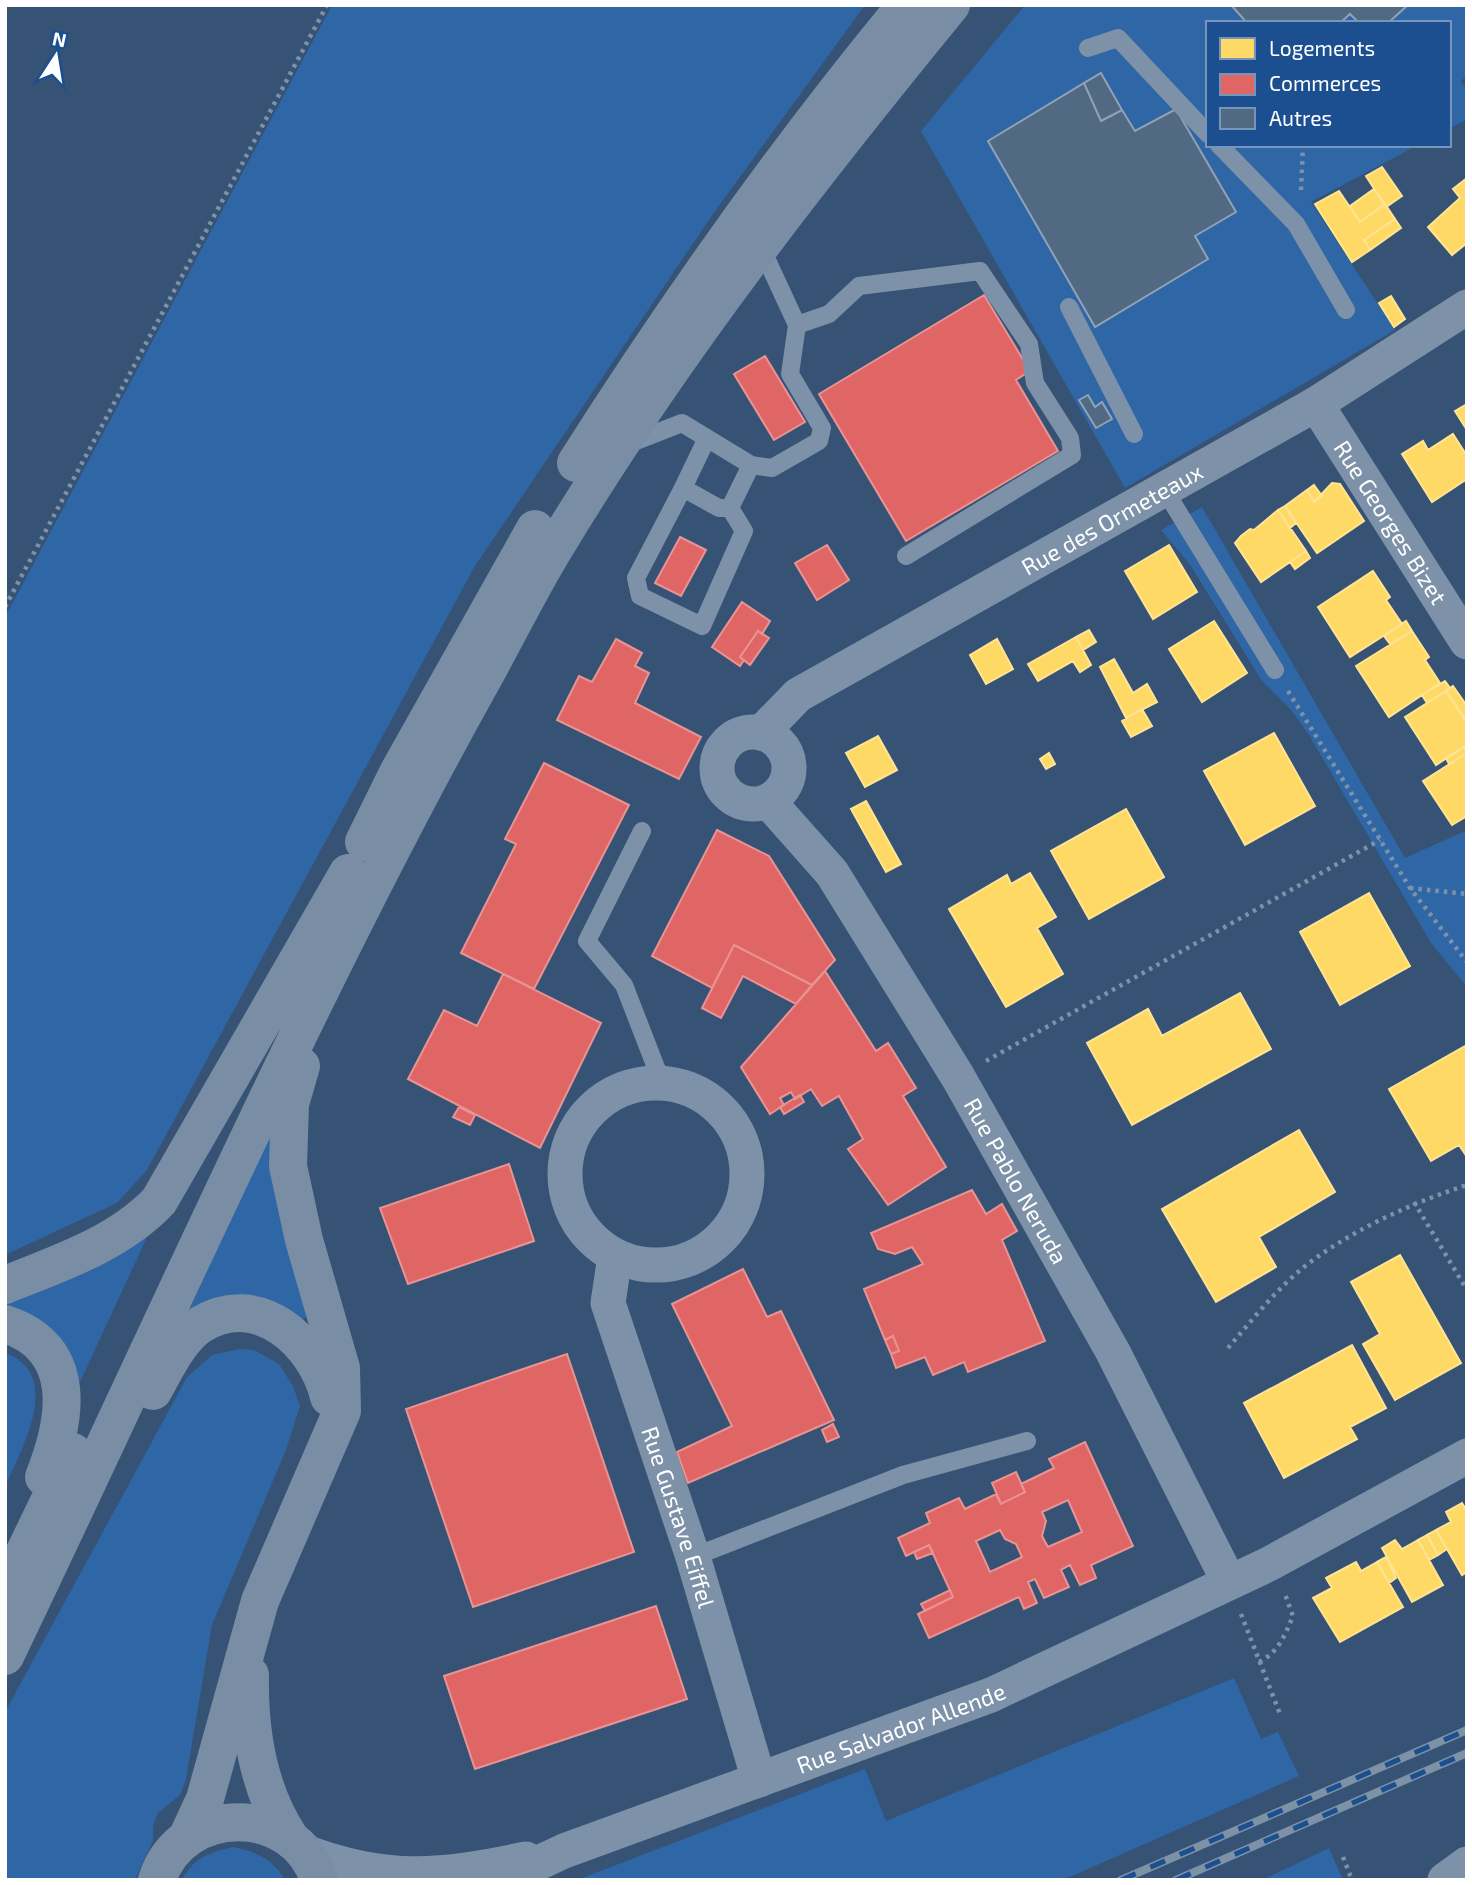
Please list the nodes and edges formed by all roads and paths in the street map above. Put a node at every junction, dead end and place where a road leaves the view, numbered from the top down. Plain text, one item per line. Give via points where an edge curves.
1 (327, 5) edge
2 (906, 5) edge
3 (951, 5) edge
4 (1088, 48) dead end
5 (1206, 132) edge
6 (1221, 147) edge
7 (1303, 147) edge
8 (1283, 211) junction
9 (760, 245) junction
10 (1069, 307) dead end
11 (1467, 307) edge
12 (1346, 310) dead end
13 (797, 326) junction
14 (1316, 404) junction
15 (1134, 433) dead end
16 (707, 438) junction
17 (616, 449) junction
18 (751, 465) junction
19 (683, 488) junction
20 (1164, 489) junction
21 (730, 508) junction
22 (906, 556) dead end
23 (5, 607) edge
24 (1467, 642) edge
25 (1275, 670) joint
26 (761, 733) junction
27 (768, 801) junction
28 (642, 831) dead end
29 (1380, 840) junction
30 (365, 869) junction
31 (1410, 888) junction
32 (1467, 894) edge
33 (1467, 962) edge
34 (958, 1077) junction
35 (662, 1083) junction
36 (1467, 1185) edge
37 (1414, 1202) junction
38 (615, 1256) junction
39 (5, 1285) edge
40 (1467, 1290) edge
41 (5, 1324) edge
42 (1228, 1348) dead end
43 (1027, 1441) dead end
44 (329, 1443) junction
45 (1467, 1456) edge
46 (692, 1557) junction
47 (1269, 1564) junction
48 (24, 1577) edge
49 (1229, 1582) junction
50 (5, 1592) edge
51 (253, 1620) junction
52 (5, 1656) edge
53 (1258, 1662) junction
54 (1280, 1714) dead end
55 (759, 1780) junction
56 (187, 1838) junction
57 (564, 1851) junction
58 (304, 1856) edge
59 (1343, 1857) dead end
60 (1467, 1864) edge
61 (157, 1880) edge
62 (502, 1880) edge
63 (1352, 1880) edge
64 (1445, 1880) edge

1 - 23 path
2 - 30 main road via 797,142 629,379 541,519 399,771
3 - 9 main road
4 - 5 lane via 1118,38
6 - 8 lane
7 - 8 path via 1301,191
8 - 12 lane via 1296,224
9 - 13 lane
9 - 17 main road
10 - 15 lane
11 - 14 street, Rue des Ormeteaux
13 - 18 lane via 790,373 822,428 819,441 772,468
13 - 22 lane via 829,314 859,286 980,271 1029,344 1035,383 1070,438 1072,455
14 - 20 street, Rue des Ormeteaux
14 - 24 street, Rue Georges Bizet
16 - 17 lane via 682,423
16 - 18 lane
16 - 19 lane
17 - 30 main road
18 - 21 lane
19 - 21 lane via 719,508
19 - 21 lane via 636,578 640,596 702,626 744,531
20 - 25 lane
20 - 26 street, Rue des Ormeteaux via 798,695
25 - 29 path
26 - 27 street via 780,744 789,764 785,786
26 - 27 street via 737,736 727,743 720,753 718,778 732,798 744,803
27 - 34 street, Rue Pablo Neruda via 832,873
28 - 35 lane via 587,941 624,985
29 - 31 path
29 - 34 path
30 - 39 main road via 159,1200 108,1241
30 - 44 main road via 294,1088 289,1121 291,1187 341,1368 342,1411
30 - 48 main road via 294,1042
30 - 50 main road
31 - 32 path
31 - 33 path
34 - 49 street, Rue Pablo Neruda via 1113,1352
35 - 38 street via 634,1085 608,1096 586,1115 571,1139 564,1166 566,1193 576,1219 593,1240
35 - 38 street via 690,1089 730,1120 747,1167 744,1196 733,1224 715,1244 692,1258 667,1265 640,1264
36 - 37 path
37 - 40 path
37 - 42 path via 1309,1263
38 - 46 street, Rue Gustave Eiffel via 608,1303
41 - 48 main road via 42,1343 54,1359 62,1390 60,1429
43 - 46 lane via 903,1475
44 - 48 main road via 332,1410 325,1378 299,1339 262,1317 238,1315 199,1325
44 - 51 main road
45 - 47 street, Rue Salvador Allende
46 - 55 street, Rue Gustave Eiffel
47 - 49 street, Rue Salvador Allende
47 - 53 path via 1293,1616 1271,1657
48 - 52 main road
49 - 53 path
49 - 55 street, Rue Salvador Allende via 991,1695
51 - 56 main road via 205,1799
51 - 58 main road via 250,1682 255,1749 270,1802
53 - 54 path
55 - 57 street, Rue Salvador Allende
56 - 58 main road via 208,1826 232,1821 262,1824
56 - 61 main road via 169,1856
57 - 58 street, Rue Salvador Allende via 471,1871 399,1876
57 - 62 street, Rue Salvador Allende
59 - 63 path
60 - 64 street

